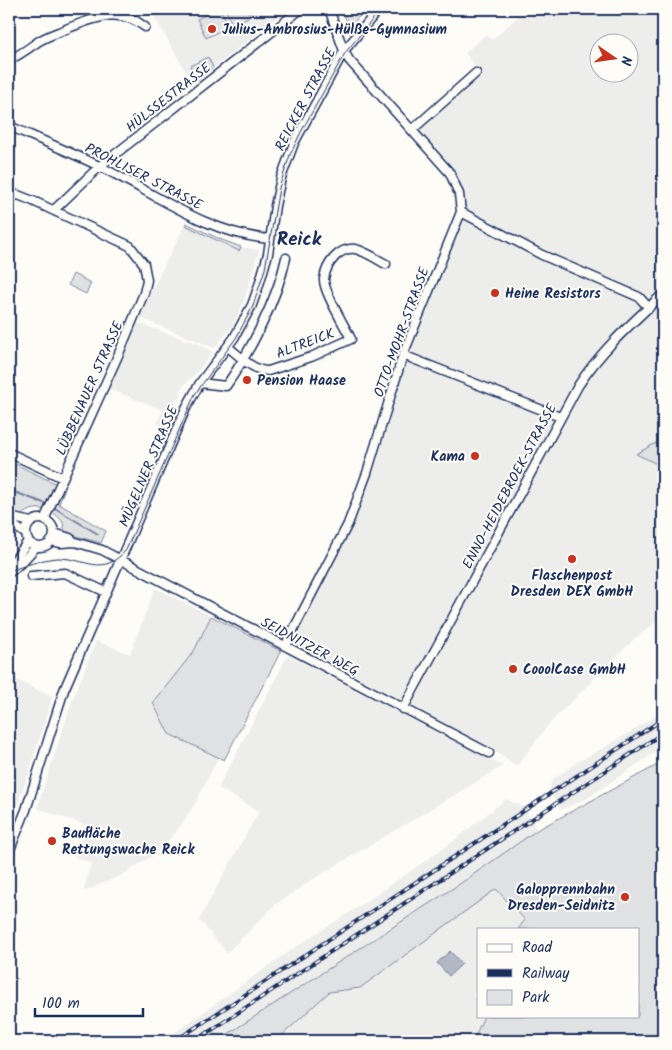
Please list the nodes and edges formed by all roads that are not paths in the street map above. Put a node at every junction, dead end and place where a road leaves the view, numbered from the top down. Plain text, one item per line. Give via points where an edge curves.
1 (301, 9) edge
2 (329, 9) edge
3 (378, 9) edge
4 (145, 28) dead end
5 (344, 51) junction
6 (9, 60) edge
7 (476, 73) dead end
8 (9, 126) edge
9 (412, 130) junction
10 (100, 166) junction
11 (9, 196) edge
12 (54, 210) junction
13 (462, 212) junction
14 (270, 239) junction
15 (286, 258) dead end
16 (386, 264) dead end
17 (663, 294) edge
18 (649, 308) junction
19 (228, 347) junction
20 (403, 355) junction
21 (244, 360) junction
22 (200, 383) junction
23 (560, 417) junction
24 (9, 453) edge
25 (63, 478) junction
26 (9, 516) edge
27 (44, 520) junction
28 (9, 522) edge
29 (30, 522) junction
30 (53, 537) junction
31 (27, 538) junction
32 (36, 547) junction
33 (120, 559) junction
34 (9, 568) edge
35 (9, 573) edge
36 (31, 576) dead end
37 (106, 592) junction
38 (287, 647) junction
39 (403, 709) junction
40 (489, 753) dead end
41 (9, 852) edge

1 - 10 street, HÜLSSESTRASSE
2 - 5 street
3 - 5 street, REICKER STRASSE
4 - 6 street via 136,20 118,15 102,16 48,36
5 - 9 street
5 - 14 street, REICKER STRASSE via 289,154 281,178
7 - 9 street
8 - 10 street, PROHLISER STRASSE
9 - 13 street via 450,173
10 - 12 street, HÜLSSESTRASSE
10 - 14 street, PROHLISER STRASSE via 226,231
11 - 12 street via 18,195
12 - 25 street, LÜBBENAUER STRASSE via 130,246 144,264 147,280
13 - 18 street via 542,255 639,297
13 - 20 street, OTTO-MOHR-STRASSE
14 - 19 street via 259,286 245,320
15 - 21 street via 281,280
16 - 21 street, ALTREICK via 356,249 337,254 332,260 324,279 351,339 268,371 261,371
17 - 18 street, ENNO-HEIDEBROEK-STRASSE
18 - 23 street, ENNO-HEIDEBROEK-STRASSE via 599,356
19 - 21 street, ALTREICK
19 - 22 street
20 - 23 street
20 - 38 street, OTTO-MOHR-STRASSE via 348,524
21 - 22 street via 226,386
22 - 33 street, MÜGELNER STRASSE
23 - 39 street, ENNO-HEIDEBROEK-STRASSE
24 - 25 street
25 - 27 street, LÜBBENAUER STRASSE
26 - 29 street
27 - 29 street
27 - 30 street via 51,525
28 - 31 street
29 - 31 street
30 - 32 street via 45,546
30 - 33 street, SEIDNITZER WEG via 61,543 75,542
31 - 32 street
31 - 34 street
32 - 35 street
33 - 37 street, MÜGELNER STRASSE
33 - 38 street, SEIDNITZER WEG
36 - 37 street via 65,573
37 - 41 street, MÜGELNER STRASSE via 64,690 20,828
38 - 39 street, SEIDNITZER WEG
39 - 40 street, SEIDNITZER WEG

